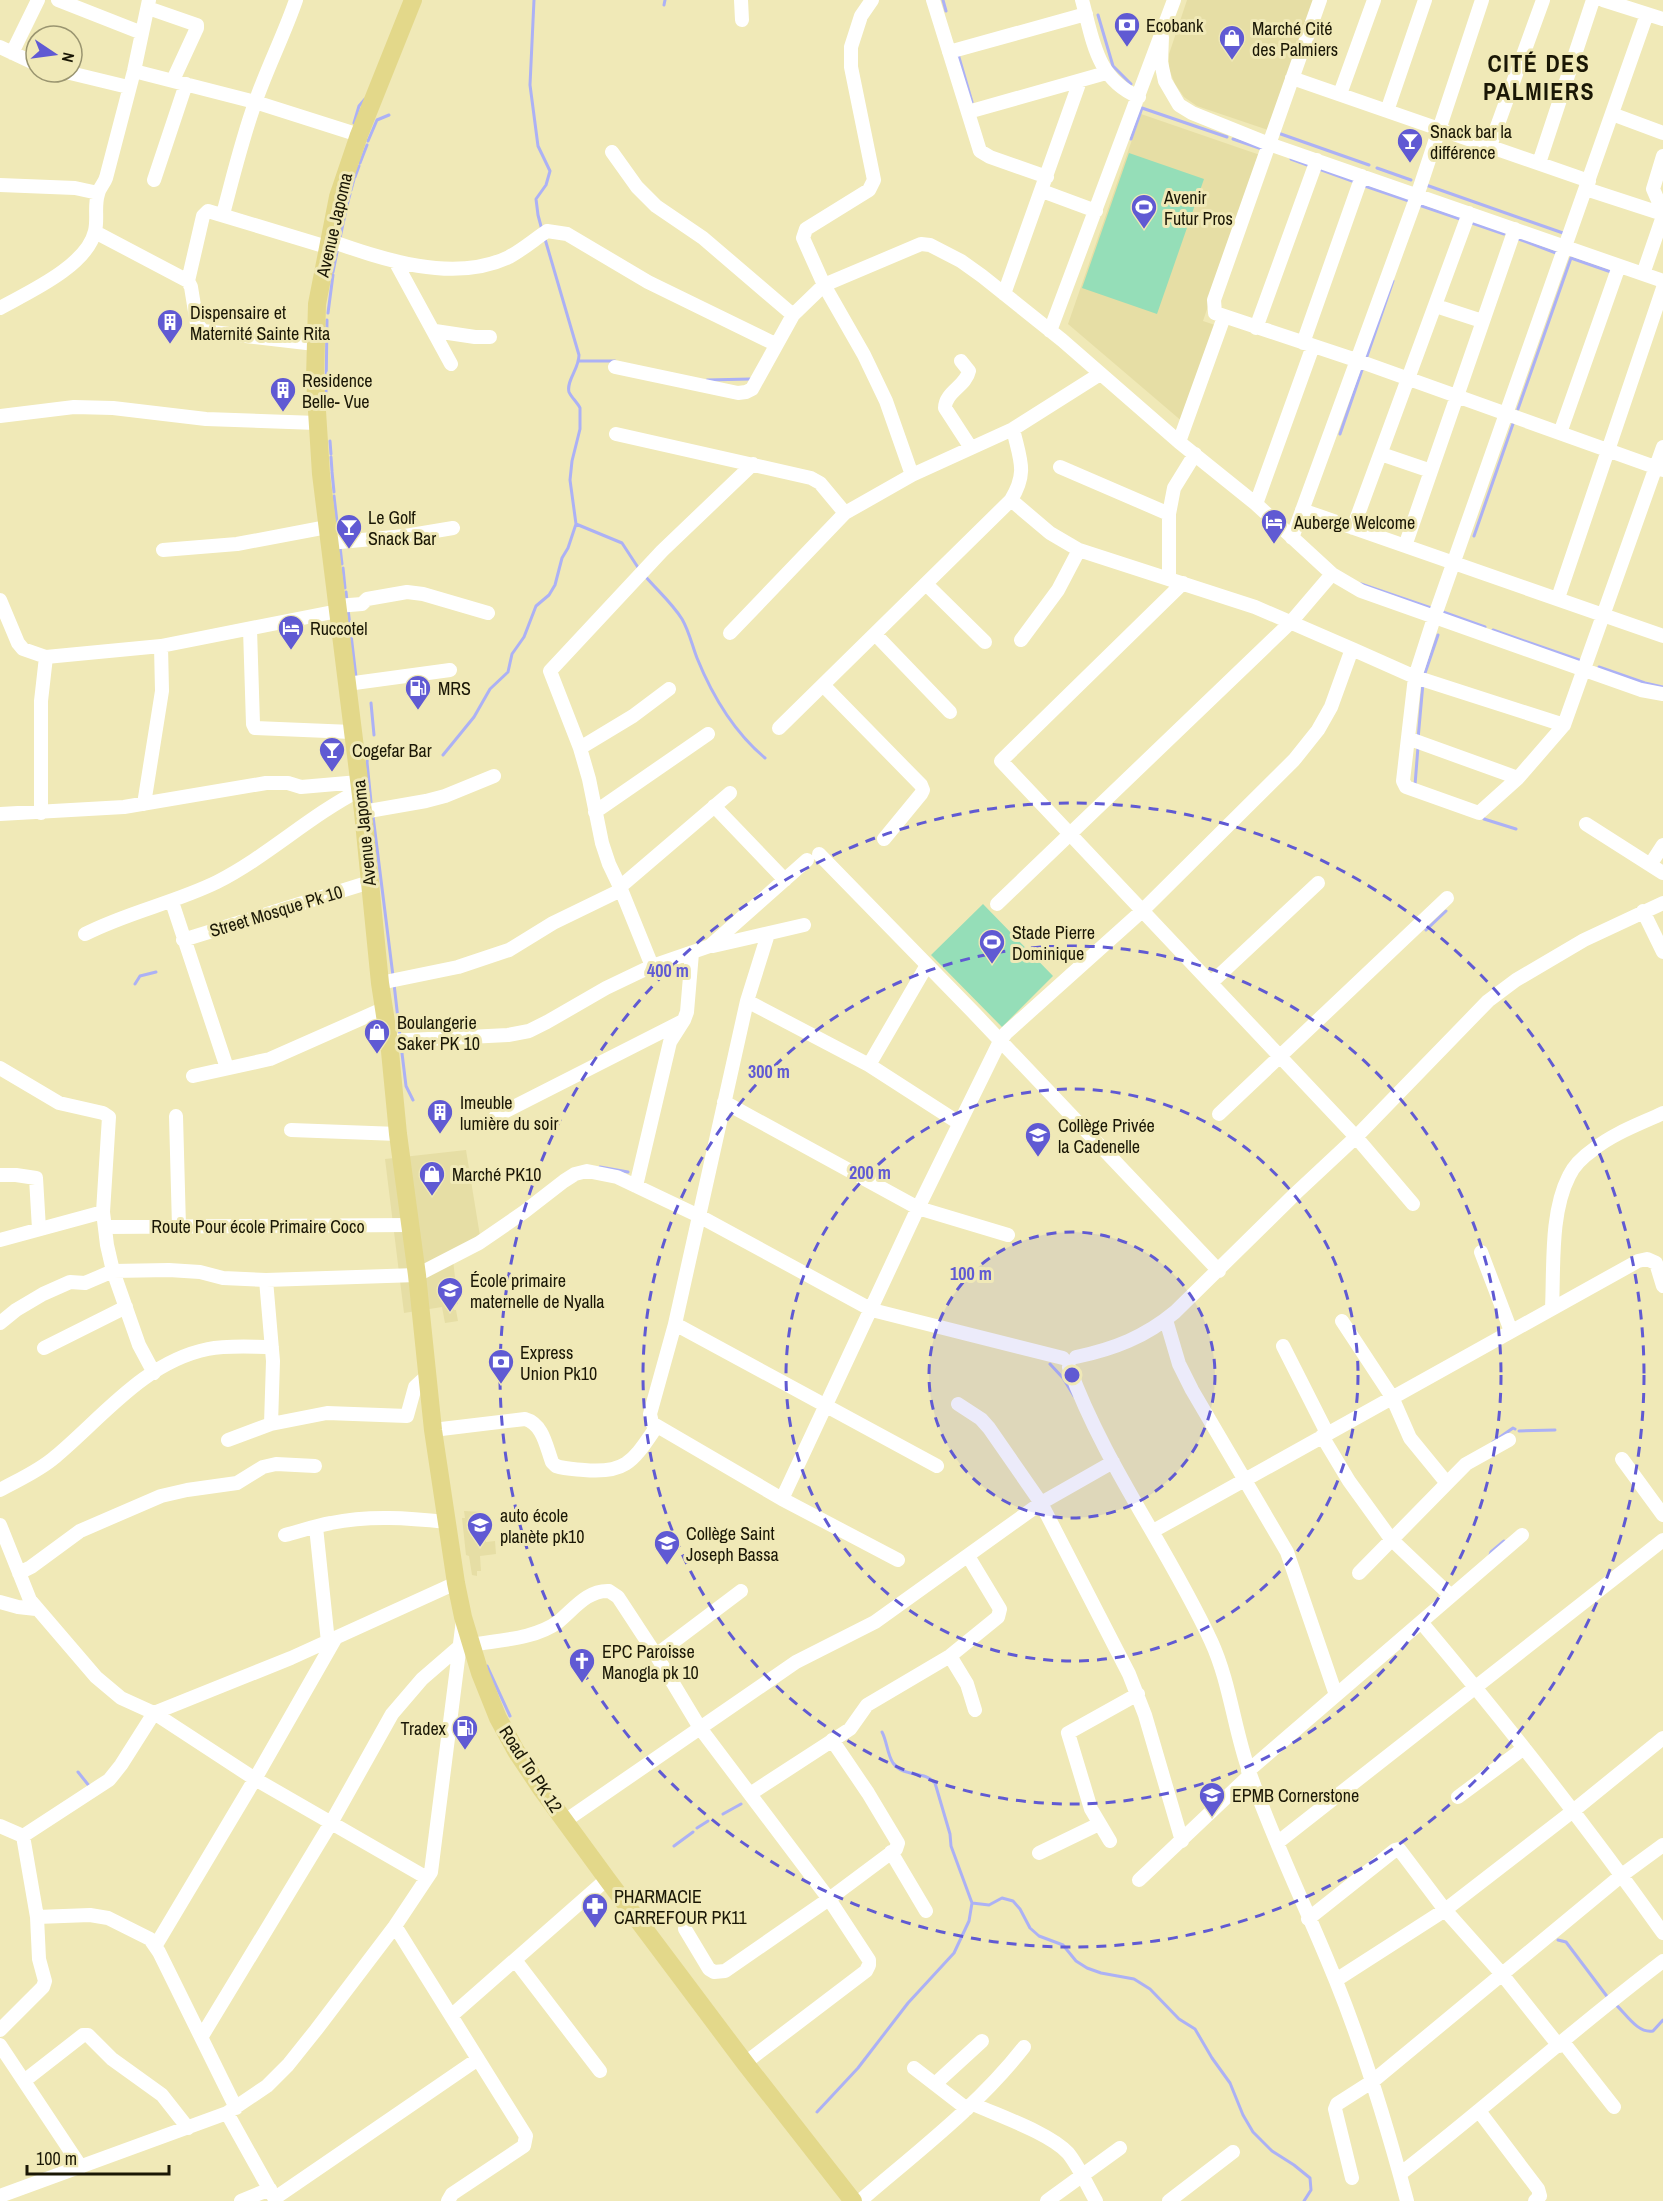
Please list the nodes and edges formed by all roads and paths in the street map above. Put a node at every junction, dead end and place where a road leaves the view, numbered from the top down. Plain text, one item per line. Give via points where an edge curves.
1 (38, 0) edge
2 (58, 0) edge
3 (297, 0) edge
4 (413, 0) edge
5 (741, 0) edge
6 (872, 0) edge
7 (933, 0) edge
8 (1174, 0) edge
9 (1320, 0) edge
10 (1374, 0) edge
11 (1425, 0) edge
12 (1482, 0) edge
13 (1543, 0) edge
14 (1593, 0) edge
15 (1603, 0) edge
16 (149, 4) edge
17 (1084, 7) edge
18 (1647, 14) junction
19 (1663, 19) edge
20 (742, 20) dead end
21 (142, 33) junction
22 (1162, 37) junction
23 (6, 50) edge
24 (949, 52) junction
25 (24, 58) edge
26 (134, 71) junction
27 (1106, 73) junction
28 (84, 76) edge
29 (1292, 78) junction
30 (1080, 81) junction
31 (179, 82) junction
32 (129, 87) junction
33 (1340, 94) junction
34 (1139, 97) junction
35 (255, 102) junction
36 (1387, 111) junction
37 (968, 112) junction
38 (1612, 114) junction
39 (1439, 129) junction
40 (1663, 133) edge
41 (359, 135) junction
42 (1269, 144) junction
43 (1490, 146) junction
44 (612, 152) dead end
45 (1663, 156) edge
46 (1317, 160) junction
47 (1539, 163) junction
48 (1362, 176) junction
49 (1047, 177) junction
50 (154, 180) dead end
51 (0, 185) edge
52 (1588, 185) junction
53 (1658, 187) edge
54 (1042, 191) junction
55 (98, 193) junction
56 (1417, 196) junction
57 (1096, 211) junction
58 (1469, 213) junction
59 (223, 214) junction
60 (1663, 214) edge
61 (1515, 229) junction
62 (95, 232) junction
63 (327, 244) junction
64 (1566, 246) junction
65 (396, 262) junction
66 (1619, 266) junction
67 (1643, 274) junction
68 (188, 281) junction
69 (1663, 281) edge
70 (824, 285) junction
71 (1663, 288) edge
72 (1004, 294) junction
73 (1436, 306) junction
74 (1, 307) edge
75 (793, 315) junction
76 (1224, 317) junction
77 (1482, 321) junction
78 (1256, 328) junction
79 (435, 331) junction
80 (1050, 331) junction
81 (490, 337) dead end
82 (315, 344) junction
83 (775, 344) junction
84 (1308, 345) junction
85 (1356, 360) junction
86 (961, 361) dead end
87 (451, 364) dead end
88 (615, 368) dead end
89 (1100, 374) junction
90 (1408, 379) junction
91 (1457, 396) junction
92 (1506, 413) junction
93 (0, 416) edge
94 (317, 423) junction
95 (1013, 429) junction
96 (1560, 433) junction
97 (616, 434) dead end
98 (1179, 442) junction
99 (1663, 447) edge
100 (971, 448) junction
101 (1608, 451) junction
102 (1195, 454) junction
103 (1381, 454) junction
104 (753, 464) junction
105 (1060, 467) dead end
106 (1659, 469) edge
107 (1431, 471) junction
108 (912, 475) junction
109 (1011, 500) junction
110 (1256, 504) junction
111 (1302, 510) junction
112 (845, 513) junction
113 (1169, 514) junction
114 (453, 528) dead end
115 (1353, 528) junction
116 (328, 535) junction
117 (1292, 538) junction
118 (1405, 546) junction
119 (163, 550) dead end
120 (1079, 550) junction
121 (1455, 563) junction
122 (1332, 574) junction
123 (1168, 579) junction
124 (1183, 583) junction
125 (926, 584) junction
126 (1558, 598) junction
127 (0, 600) edge
128 (338, 608) junction
129 (488, 613) dead end
130 (1605, 615) junction
131 (1434, 618) junction
132 (1291, 622) junction
133 (250, 629) junction
134 (730, 633) dead end
135 (875, 634) junction
136 (1663, 636) edge
137 (1021, 640) dead end
138 (984, 642) dead end
139 (161, 646) junction
140 (1352, 649) junction
141 (46, 657) junction
142 (450, 670) dead end
143 (1584, 670) junction
144 (1415, 677) junction
145 (347, 684) junction
146 (823, 685) junction
147 (669, 689) dead end
148 (1663, 694) edge
149 (950, 712) dead end
150 (1564, 725) junction
151 (779, 728) dead end
152 (352, 732) junction
153 (708, 734) dead end
154 (1410, 739) junction
155 (580, 748) junction
156 (494, 776) dead end
157 (1518, 778) junction
158 (359, 786) junction
159 (730, 793) dead end
160 (144, 804) junction
161 (714, 806) junction
162 (363, 812) junction
163 (595, 812) junction
164 (41, 813) junction
165 (0, 814) edge
166 (1586, 824) dead end
167 (1069, 833) junction
168 (884, 839) dead end
169 (1663, 845) edge
170 (1650, 865) junction
171 (1663, 873) edge
172 (785, 880) junction
173 (370, 882) junction
174 (1318, 883) dead end
175 (621, 888) junction
176 (1447, 898) dead end
177 (171, 902) junction
178 (1663, 903) edge
179 (997, 904) dead end
180 (1142, 911) junction
181 (1643, 911) junction
182 (804, 926) dead end
183 (86, 934) dead end
184 (768, 934) junction
185 (183, 940) junction
186 (710, 946) junction
187 (1663, 952) edge
188 (692, 953) junction
189 (927, 965) junction
190 (652, 966) junction
191 (380, 983) junction
192 (1211, 983) junction
193 (747, 1001) junction
194 (383, 1009) junction
195 (684, 1020) junction
196 (389, 1041) junction
197 (1000, 1041) junction
198 (1280, 1056) junction
199 (868, 1065) junction
200 (0, 1068) edge
201 (227, 1068) junction
202 (194, 1076) dead end
203 (724, 1102) junction
204 (1663, 1113) edge
205 (1219, 1114) dead end
206 (176, 1116) dead end
207 (496, 1116) dead end
208 (959, 1123) junction
209 (291, 1130) dead end
210 (399, 1134) junction
211 (1356, 1137) junction
212 (0, 1175) edge
213 (636, 1186) junction
214 (1413, 1204) dead end
215 (918, 1208) junction
216 (103, 1212) junction
217 (699, 1216) junction
218 (411, 1225) junction
219 (105, 1227) junction
220 (179, 1227) junction
221 (39, 1229) junction
222 (1008, 1235) dead end
223 (0, 1240) edge
224 (413, 1249) joint
225 (1480, 1252) dead end
226 (1219, 1270) junction
227 (113, 1271) junction
228 (417, 1275) junction
229 (266, 1280) junction
230 (1663, 1286) edge
231 (126, 1306) junction
232 (1552, 1308) junction
233 (872, 1310) junction
234 (1166, 1320) junction
235 (1342, 1321) dead end
236 (0, 1323) edge
237 (675, 1324) junction
238 (1511, 1331) junction
239 (1283, 1346) dead end
240 (272, 1347) junction
241 (44, 1348) dead end
242 (1069, 1361) junction
243 (154, 1373) junction
244 (428, 1375) junction
245 (1392, 1397) junction
246 (958, 1404) dead end
247 (827, 1406) junction
248 (271, 1424) junction
249 (657, 1425) junction
250 (433, 1430) junction
251 (1324, 1434) junction
252 (228, 1440) dead end
253 (1509, 1440) dead end
254 (1622, 1458) dead end
255 (1113, 1462) junction
256 (315, 1466) dead end
257 (937, 1466) dead end
258 (1244, 1479) junction
259 (1446, 1482) junction
260 (0, 1491) edge
261 (782, 1499) junction
262 (1041, 1503) junction
263 (1663, 1515) edge
264 (447, 1522) junction
265 (0, 1525) edge
266 (316, 1527) junction
267 (1152, 1531) junction
268 (285, 1535) dead end
269 (1522, 1535) dead end
270 (1391, 1539) junction
271 (1663, 1540) edge
272 (968, 1556) junction
273 (898, 1560) dead end
274 (19, 1573) junction
275 (1359, 1573) dead end
276 (456, 1583) junction
277 (741, 1591) dead end
278 (1451, 1596) junction
279 (0, 1602) edge
280 (36, 1609) junction
281 (1421, 1622) junction
282 (332, 1640) junction
283 (465, 1646) junction
284 (656, 1655) junction
285 (950, 1656) junction
286 (1475, 1686) junction
287 (1138, 1694) junction
288 (1336, 1695) junction
289 (975, 1710) dead end
290 (154, 1713) junction
291 (700, 1728) junction
292 (1663, 1738) edge
293 (832, 1740) junction
294 (1524, 1748) junction
295 (1249, 1773) junction
296 (255, 1779) junction
297 (750, 1794) junction
298 (1458, 1797) dead end
299 (1573, 1811) junction
300 (565, 1821) junction
301 (331, 1823) junction
302 (1099, 1824) junction
303 (0, 1826) edge
304 (23, 1836) junction
305 (1110, 1841) dead end
306 (1182, 1841) junction
307 (1277, 1843) junction
308 (1663, 1845) edge
309 (891, 1852) junction
310 (1039, 1853) dead end
311 (1622, 1875) junction
312 (427, 1878) junction
313 (607, 1879) junction
314 (1139, 1880) dead end
315 (829, 1899) junction
316 (1446, 1910) junction
317 (926, 1911) dead end
318 (37, 1917) junction
319 (1308, 1918) junction
320 (395, 1926) junction
321 (685, 1929) dead end
322 (1663, 1933) edge
323 (156, 1945) junction
324 (515, 1960) junction
325 (1663, 1961) edge
326 (1502, 1973) junction
327 (1336, 1980) junction
328 (451, 2016) junction
329 (0, 2030) edge
330 (202, 2036) junction
331 (982, 2041) dead end
332 (1561, 2044) junction
333 (0, 2045) edge
334 (1024, 2047) dead end
335 (478, 2060) junction
336 (745, 2063) junction
337 (914, 2068) dead end
338 (600, 2071) dead end
339 (24, 2081) junction
340 (1373, 2081) junction
341 (935, 2084) junction
342 (970, 2107) junction
343 (1614, 2108) dead end
344 (232, 2111) junction
345 (1479, 2111) junction
346 (188, 2128) junction
347 (1120, 2148) dead end
348 (1233, 2152) dead end
349 (81, 2167) junction
350 (1400, 2174) junction
351 (1081, 2176) junction
352 (1352, 2178) dead end
353 (0, 2196) edge
354 (274, 2196) edge
355 (241, 2201) edge
356 (448, 2201) edge
357 (853, 2201) edge
358 (860, 2201) edge
359 (1047, 2201) edge
360 (1096, 2201) edge
361 (1169, 2201) edge
362 (1407, 2201) edge
363 (1535, 2201) edge

1 - 23 street
2 - 21 street
3 - 35 street
4 - 41 main road, Avenue Japoma
5 - 20 street
6 - 70 street via 861,16 851,47 851,67 874,180 869,190 804,234
7 - 24 street
8 - 22 street
9 - 29 street
10 - 33 street
11 - 36 street
12 - 39 street
13 - 43 street
14 - 47 street
15 - 18 street
16 - 21 street
16 - 31 street via 197,25
17 - 24 street
17 - 27 street
18 - 19 street
18 - 38 street
21 - 26 street
22 - 34 street
22 - 42 street via 1165,81 1179,105
23 - 25 street
24 - 37 street
26 - 31 street
26 - 32 street
27 - 30 street
27 - 34 street
28 - 32 street
29 - 33 street
29 - 42 street
30 - 37 street
30 - 49 street
31 - 35 street
31 - 50 street
32 - 55 street via 106,178
33 - 36 street
34 - 57 street
35 - 41 street
35 - 59 street
36 - 39 street
37 - 49 street via 980,151
38 - 40 street
38 - 52 street
39 - 43 street
39 - 56 street
41 - 63 main road, Avenue Japoma
42 - 46 street
42 - 76 street via 1214,300 1215,313
43 - 47 street
44 - 75 street via 656,206 703,238
45 - 53 street
46 - 48 street
46 - 78 street
47 - 52 street
48 - 56 street
48 - 84 street
49 - 54 street
51 - 55 street via 75,188
52 - 60 street
52 - 64 street
53 - 60 street via 1654,193
54 - 57 street
54 - 72 street
55 - 62 street
56 - 58 street
56 - 85 street
57 - 80 street
58 - 61 street
58 - 73 street
59 - 63 street
59 - 68 street via 206,212
60 - 67 street
61 - 64 street
61 - 77 street
62 - 68 street
62 - 74 street via 78,258 50,280
63 - 65 street
63 - 82 main road, Avenue Japoma
64 - 66 street
64 - 92 street
65 - 79 street
65 - 83 street via 471,267 509,257 554,230 648,282
66 - 67 street
66 - 96 street
67 - 69 street
68 - 82 street via 197,324 203,331
70 - 72 street via 925,244 961,261
70 - 75 street
70 - 108 street via 886,401
71 - 101 street
72 - 80 street
73 - 77 street
73 - 90 street
75 - 83 street
76 - 78 street
76 - 98 street
77 - 91 street
78 - 84 street
79 - 81 street
79 - 87 street
80 - 89 street
82 - 94 main road, Avenue Japoma
83 - 88 street via 757,383 746,393
84 - 85 street
84 - 110 street
85 - 90 street
85 - 111 street
86 - 100 street via 969,371 967,377 954,389 945,408
89 - 95 street
89 - 98 street
90 - 91 street
90 - 103 street
91 - 92 street
91 - 107 street
92 - 96 street
92 - 121 street
93 - 94 street via 84,407
94 - 116 main road, Avenue Japoma
95 - 100 street
95 - 109 street via 1022,476
96 - 101 street
97 - 104 street
98 - 102 street
99 - 106 street
100 - 108 street
101 - 106 street
101 - 126 street
102 - 110 street
102 - 113 street via 1174,488
103 - 107 street
103 - 115 street
104 - 112 street via 811,478
104 - 155 street via 662,551 552,667 550,674
105 - 113 street
106 - 130 street
107 - 118 street
108 - 112 street
109 - 120 street via 1050,533
109 - 125 street
110 - 117 street
111 - 115 street
111 - 117 street
112 - 134 street
113 - 123 street
114 - 116 street
115 - 118 street
116 - 119 street
116 - 128 main road, Avenue Japoma
117 - 122 street
118 - 121 street
120 - 123 street
120 - 137 street via 1058,590
121 - 126 street
121 - 131 street
122 - 131 street via 1360,591
122 - 132 street
123 - 124 street
124 - 132 street
124 - 167 street via 1000,761
125 - 135 street
125 - 138 street
126 - 130 street
127 - 141 street via 18,643 23,649
128 - 129 street via 407,592
128 - 133 street
128 - 145 main road, Avenue Japoma
130 - 136 street
130 - 143 street
131 - 143 street
131 - 144 street
132 - 140 street
132 - 167 street
133 - 139 street
133 - 152 street via 255,728
135 - 146 street
135 - 149 street
139 - 141 street
139 - 160 street via 161,700
140 - 144 street
140 - 180 street via 1331,707 1308,744
141 - 164 street via 41,701
142 - 145 street
143 - 148 street
143 - 150 street
144 - 150 street
144 - 154 street
145 - 152 main road, Avenue Japoma
146 - 151 street
146 - 168 street via 923,790
147 - 155 street
150 - 157 street
152 - 158 main road, Avenue Japoma
153 - 163 street
154 - 157 street
154 - 157 street via 1404,784 1474,812 1482,811
155 - 163 street
156 - 162 street via 436,799
158 - 160 street via 267,783
158 - 162 main road, Avenue Japoma
158 - 177 street via 218,881
159 - 161 street
160 - 164 street
161 - 172 street
161 - 175 street
162 - 173 main road, Avenue Japoma
163 - 175 street via 609,864
164 - 165 street
166 - 170 street
167 - 179 street
167 - 180 street
169 - 170 street
170 - 171 street
172 - 186 street
172 - 189 street via 813,857
173 - 185 street, Street Mosque Pk 10
173 - 191 main road, Avenue Japoma
174 - 192 street
175 - 190 street
175 - 191 street via 509,950 458,967
176 - 198 street
177 - 183 street via 126,915
177 - 185 street
178 - 181 street
180 - 192 street
180 - 197 street
181 - 187 street
181 - 211 street via 1550,960 1488,1001
182 - 184 street
184 - 186 street
184 - 193 street
185 - 201 street
186 - 188 street
188 - 190 street
188 - 195 street
189 - 197 street
189 - 199 street
190 - 196 street via 529,1031
191 - 194 main road, Avenue Japoma
192 - 198 street
193 - 199 street
193 - 203 street
194 - 196 main road, Avenue Japoma
194 - 201 street via 270,1059
195 - 207 street
195 - 213 street via 670,1042
196 - 210 main road, Avenue Japoma
197 - 208 street
197 - 226 street
198 - 205 street
198 - 211 street
199 - 208 street
200 - 216 street via 59,1103 109,1117
201 - 202 street
203 - 215 street
203 - 217 street
204 - 232 street via 1595,1148 1569,1174 1557,1215
206 - 220 street
208 - 215 street
209 - 210 street
210 - 218 main road, Avenue Japoma
211 - 214 street
211 - 226 street
212 - 221 street via 36,1178
213 - 217 street
213 - 228 street via 601,1172 575,1174 479,1243
215 - 222 street
215 - 233 street
216 - 219 street
216 - 221 street
217 - 233 street
217 - 237 street
218 - 220 street, Route Pour école Primaire Coco
218 - 224 main road, Avenue Japoma
219 - 220 street, Route Pour école Primaire Coco
219 - 227 street
221 - 223 street
224 - 228 main road, Road To PK 12
225 - 238 street
226 - 234 street
227 - 229 street via 169,1270
227 - 231 street
227 - 236 street via 43,1294
228 - 229 street
228 - 244 main road, Road To PK 12
229 - 240 street
230 - 232 street via 1656,1263 1643,1259
231 - 241 street
231 - 243 street
232 - 238 street
233 - 242 street
233 - 247 street
234 - 242 street via 1124,1344
234 - 258 street via 1179,1364
235 - 245 street
237 - 247 street
237 - 249 street via 650,1414
238 - 245 street
239 - 251 street
240 - 243 street via 208,1349
240 - 248 street
242 - 255 street via 1077,1390
243 - 260 street via 54,1458
244 - 248 street via 414,1387 407,1416 327,1413
244 - 250 main road, Road To PK 12
245 - 251 street
245 - 259 street via 1410,1438
246 - 262 street via 989,1428
247 - 257 street
247 - 261 street
248 - 252 street
249 - 250 street via 629,1462 600,1472 556,1466 538,1426 525,1419
249 - 261 street
250 - 264 main road, Road To PK 12
251 - 258 street
251 - 270 street via 1348,1481
253 - 259 street via 1473,1459
254 - 263 street
255 - 262 street
255 - 267 street
256 - 274 street via 276,1464 237,1483 161,1496 80,1531
258 - 267 street
258 - 288 street via 1287,1552
259 - 270 street
261 - 273 street
262 - 272 street
262 - 287 street
264 - 266 street via 394,1518
264 - 276 main road, Road To PK 12
265 - 274 street
266 - 268 street
266 - 282 street
267 - 295 street via 1216,1654
269 - 278 street
270 - 275 street
270 - 278 street
271 - 286 street
272 - 285 street via 1000,1613
272 - 291 street via 874,1622 796,1662
274 - 280 street
276 - 282 street
276 - 283 main road, Road To PK 12 via 464,1617
277 - 284 street
278 - 281 street
279 - 280 street
280 - 290 street via 107,1688
281 - 286 street
281 - 288 street
282 - 290 street
282 - 296 street
283 - 284 street via 545,1630 591,1593 609,1591 618,1597
283 - 300 main road, Road To PK 12 via 507,1735
283 - 301 street via 422,1678 392,1714
283 - 312 street via 433,1864
284 - 291 street
285 - 289 street via 967,1684
285 - 293 street via 867,1705 850,1729
286 - 294 street
286 - 307 street
287 - 302 street via 1068,1733
287 - 306 street
288 - 295 street
290 - 296 street
290 - 304 street via 109,1780
291 - 297 street
291 - 300 street
292 - 299 street
293 - 297 street
293 - 309 street via 898,1843
294 - 298 street
294 - 299 street
295 - 306 street
295 - 307 street
296 - 301 street
296 - 323 street
297 - 315 street
299 - 311 street
299 - 316 street
300 - 313 main road, Road To PK 12
301 - 312 street
301 - 330 street
302 - 305 street
302 - 310 street
303 - 304 street
304 - 318 street
306 - 314 street
307 - 319 street
308 - 311 street
309 - 315 street
309 - 317 street
311 - 322 street
311 - 326 street
312 - 320 street
313 - 324 street
313 - 336 main road, Road To PK 12
315 - 321 street via 719,1973 709,1969
315 - 336 street via 869,1960 866,1971
316 - 319 street via 1399,1850 1395,1850
316 - 326 street
316 - 327 street
318 - 323 street via 99,1916
318 - 329 street via 45,1984
319 - 327 street
320 - 328 street
320 - 344 street via 288,2065
323 - 330 street
324 - 328 street
324 - 338 street
325 - 332 street
326 - 332 street
326 - 340 street
327 - 340 street
328 - 335 street
330 - 344 street
331 - 341 street
332 - 343 street
332 - 345 street
333 - 339 street
334 - 342 street
335 - 354 street
335 - 356 street via 526,2140 524,2146 452,2194
336 - 357 main road, Road To PK 12
337 - 341 street
339 - 346 street via 88,2035 112,2059 162,2095
339 - 349 street
340 - 350 street
340 - 352 street via 1336,2106
341 - 342 street
342 - 351 street via 1061,2146
342 - 358 street
344 - 346 street
344 - 354 street
345 - 350 street
345 - 363 street via 1538,2189 1540,2196
346 - 349 street
347 - 351 street
348 - 361 street
349 - 353 street
350 - 362 street
351 - 359 street
351 - 360 street
354 - 355 street

